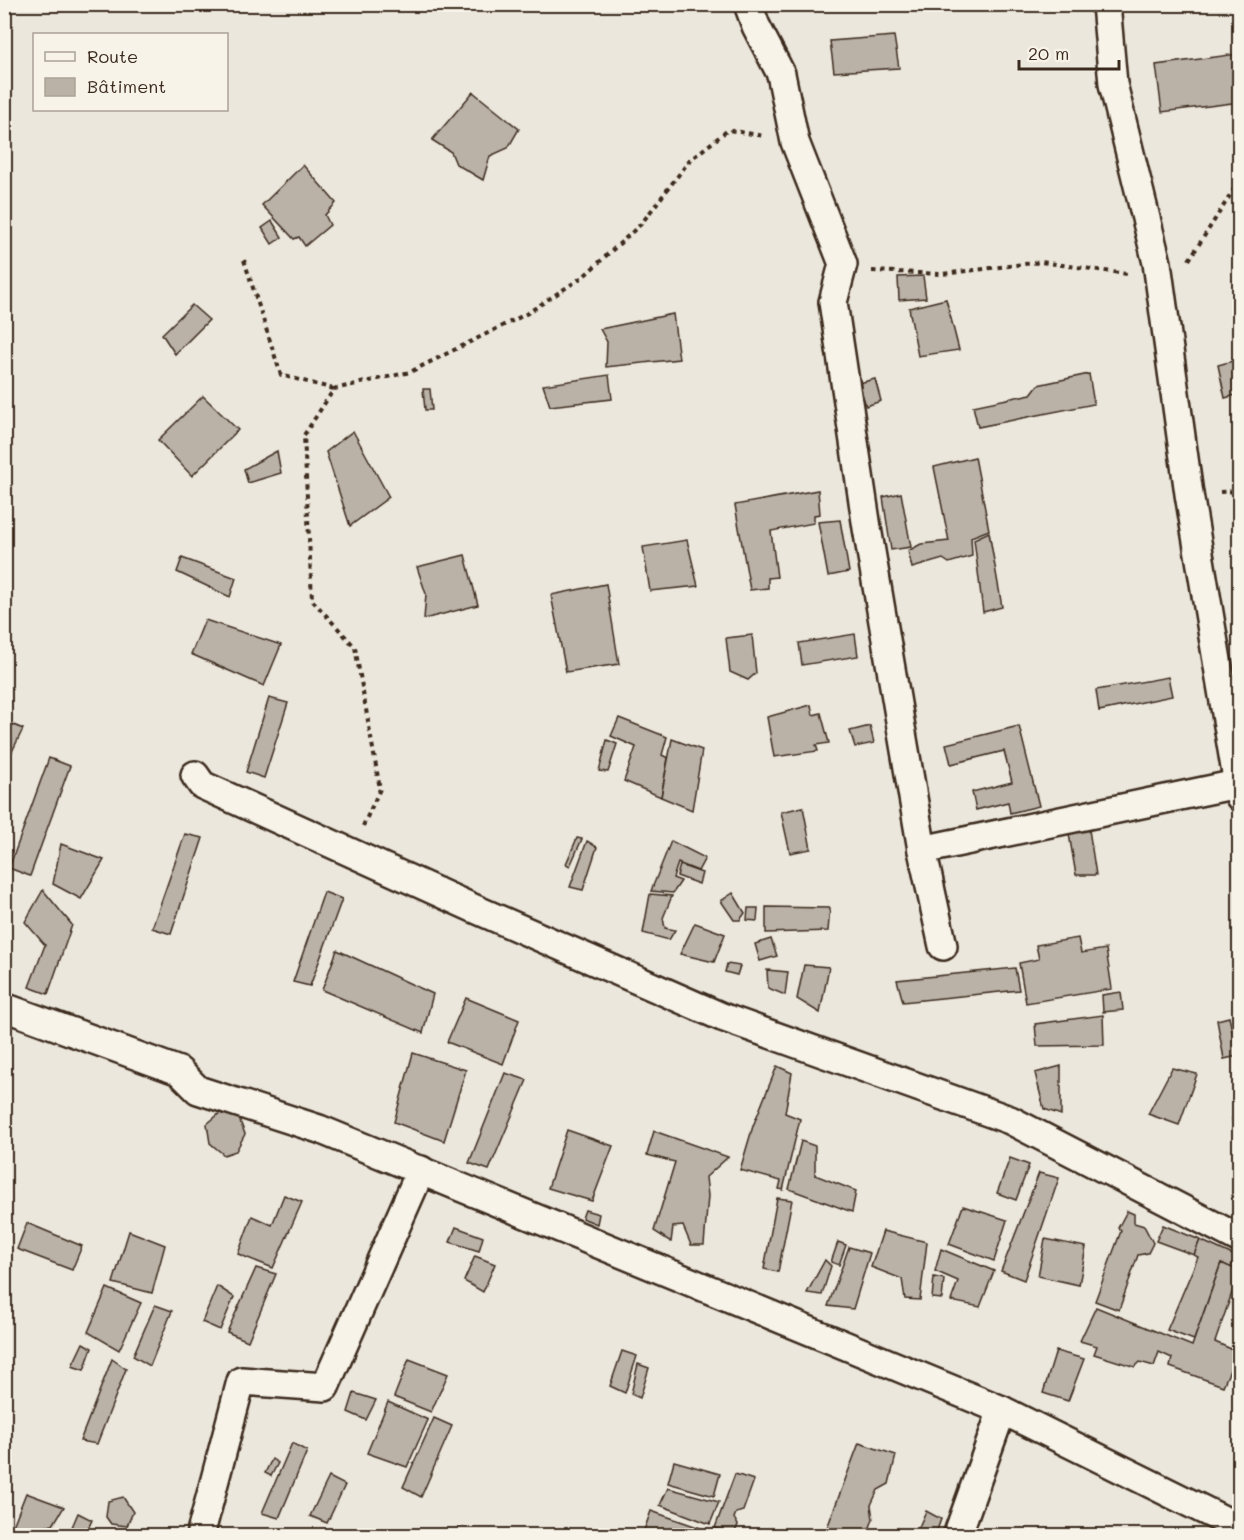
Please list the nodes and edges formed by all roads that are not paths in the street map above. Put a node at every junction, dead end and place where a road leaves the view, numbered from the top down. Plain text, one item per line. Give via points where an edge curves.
1 (748, 4) edge
2 (1106, 4) edge
3 (195, 775) dead end
4 (1238, 790) edge
5 (922, 850) junction
6 (943, 946) dead end
7 (4, 1006) edge
8 (421, 1170) junction
9 (1239, 1239) edge
10 (1002, 1410) junction
11 (1239, 1528) edge
12 (200, 1536) edge
13 (957, 1536) edge

1 - 5 street via 781,74 795,142 843,264 833,302
2 - 4 street via 1113,84 1157,263 1189,494
3 - 9 street via 202,785 350,853 722,1017 1010,1120
4 - 5 street
5 - 6 street
7 - 8 street via 179,1071 198,1090 319,1129
8 - 10 street
8 - 12 street via 326,1387 241,1381
10 - 11 street
10 - 13 street

